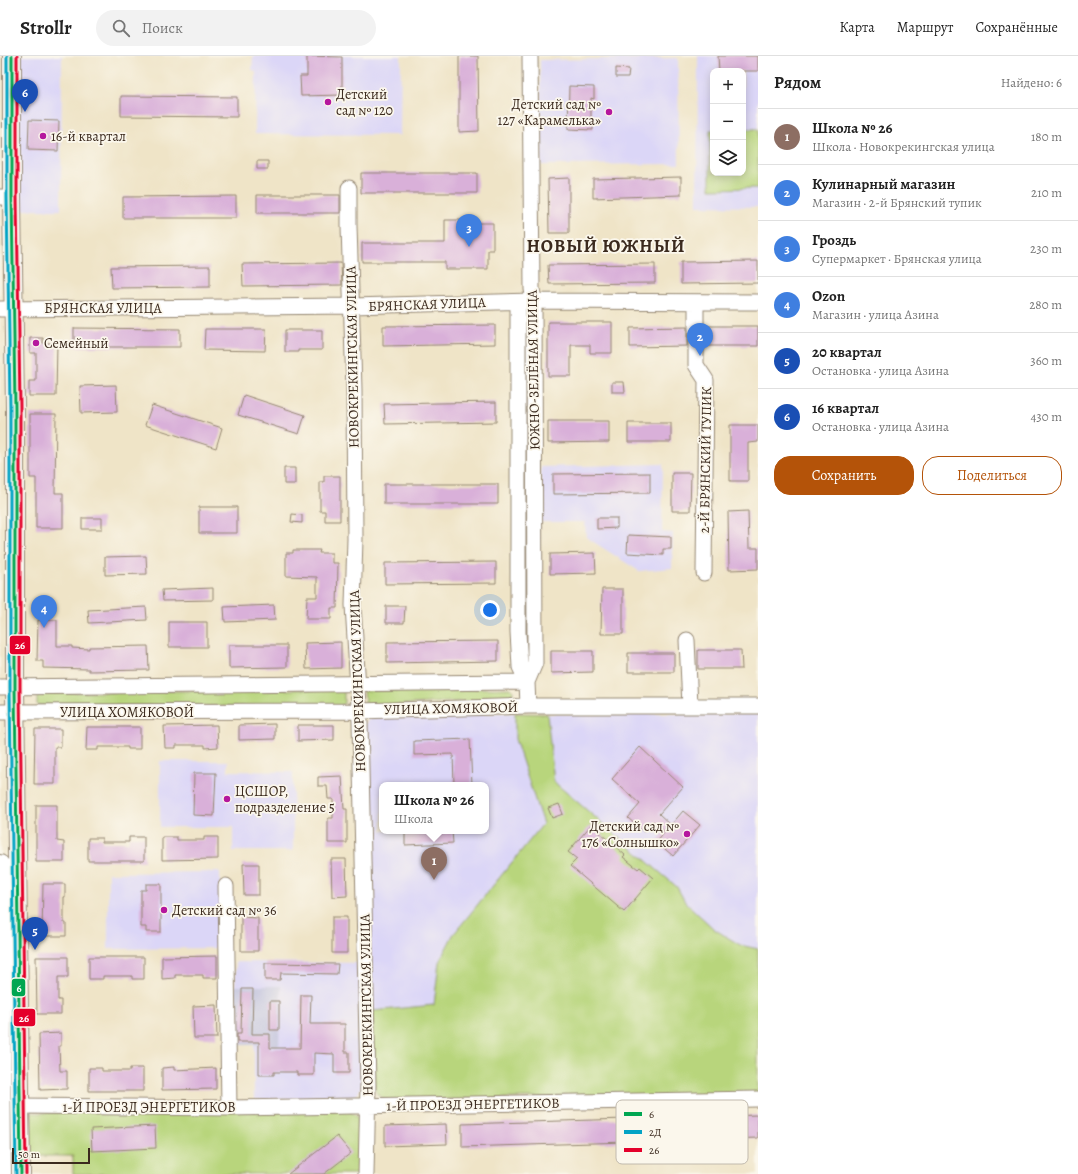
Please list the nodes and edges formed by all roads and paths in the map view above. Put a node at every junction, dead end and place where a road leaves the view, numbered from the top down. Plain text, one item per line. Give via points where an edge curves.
1 (12, 56) edge
2 (530, 56) edge
3 (349, 188) dead end
4 (6, 197) edge
5 (534, 301) junction
6 (518, 302) junction
7 (696, 302) junction
8 (758, 302) edge
9 (352, 306) junction
10 (7, 309) edge
11 (704, 573) dead end
12 (687, 640) dead end
13 (527, 682) junction
14 (358, 684) junction
15 (8, 687) edge
16 (690, 706) junction
17 (758, 706) edge
18 (524, 707) junction
19 (359, 711) junction
20 (8, 712) edge
21 (0, 864) edge
22 (226, 886) dead end
23 (758, 1099) edge
24 (693, 1100) edge
25 (616, 1101) edge
26 (367, 1105) junction
27 (20, 1106) junction
28 (229, 1108) junction
29 (2, 1174) edge
30 (21, 1174) edge
31 (366, 1174) edge

1 - 4 main road
2 - 5 street, ЮЖНО-ЗЕЛЁНАЯ УЛИЦА
3 - 9 street, НОВОКРЕКИНГСКАЯ УЛИЦА
4 - 10 main road
5 - 6 street, БРЯНСКАЯ УЛИЦА
5 - 7 street, БРЯНСКАЯ УЛИЦА
5 - 13 street, ЮЖНО-ЗЕЛЁНАЯ УЛИЦА via 535,663
6 - 9 street, БРЯНСКАЯ УЛИЦА
6 - 13 street, ЮЖНО-ЗЕЛЁНАЯ УЛИЦА via 518,632 520,667
7 - 8 street, БРЯНСКАЯ УЛИЦА
7 - 11 street, 2-Й БРЯНСКИЙ ТУПИК via 696,365 706,380
9 - 10 street, БРЯНСКАЯ УЛИЦА
9 - 14 street, НОВОКРЕКИНГСКАЯ УЛИЦА via 353,605
10 - 15 main road
12 - 16 street
13 - 14 street, УЛИЦА ХОМЯКОВОЙ
13 - 18 street, ЮЖНО-ЗЕЛЁНАЯ УЛИЦА
14 - 15 street, УЛИЦА ХОМЯКОВОЙ
14 - 19 street, НОВОКРЕКИНГСКАЯ УЛИЦА
15 - 20 main road
16 - 17 street, УЛИЦА ХОМЯКОВОЙ
16 - 18 street, УЛИЦА ХОМЯКОВОЙ
18 - 19 street, УЛИЦА ХОМЯКОВОЙ
19 - 20 street, УЛИЦА ХОМЯКОВОЙ
19 - 26 street, НОВОКРЕКИНГСКАЯ УЛИЦА
20 - 27 main road
21 - 29 main road
22 - 28 street
23 - 24 street, 1-Й ПРОЕЗД ЭНЕРГЕТИКОВ
25 - 26 street, 1-Й ПРОЕЗД ЭНЕРГЕТИКОВ
26 - 28 street, 1-Й ПРОЕЗД ЭНЕРГЕТИКОВ
26 - 31 street, НОВОКРЕКИНГСКАЯ УЛИЦА
27 - 28 street, 1-Й ПРОЕЗД ЭНЕРГЕТИКОВ
27 - 30 main road

